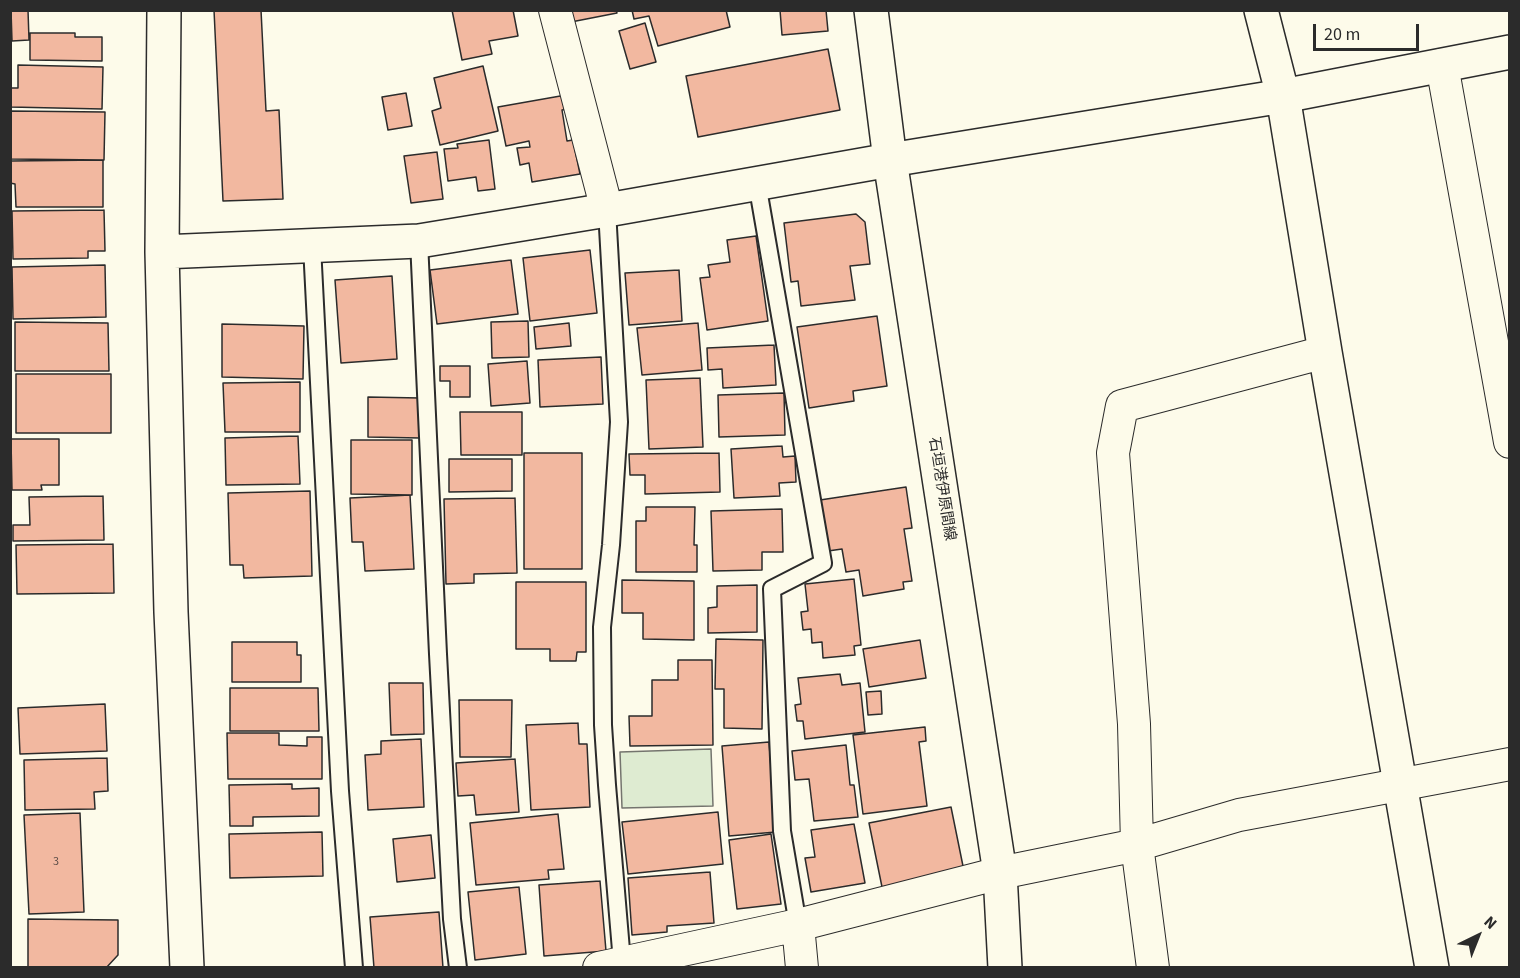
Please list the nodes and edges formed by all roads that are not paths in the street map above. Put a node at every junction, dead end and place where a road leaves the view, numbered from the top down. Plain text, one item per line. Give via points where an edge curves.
1 (164, 10) edge
2 (555, 10) edge
3 (871, 10) edge
4 (1261, 10) edge
5 (1509, 52) edge
6 (1442, 65) junction
7 (1283, 96) junction
8 (890, 160) junction
9 (758, 183) junction
10 (607, 210) junction
11 (419, 241) junction
12 (312, 246) junction
13 (162, 252) junction
14 (1325, 352) junction
15 (1509, 442) edge
16 (1509, 764) edge
17 (1401, 785) junction
18 (1137, 845) junction
19 (1000, 873) junction
20 (798, 925) junction
21 (615, 966) edge
22 (187, 968) edge
23 (354, 968) edge
24 (458, 968) edge
25 (802, 968) edge
26 (1005, 968) edge
27 (1153, 968) edge
28 (1432, 968) edge

1 - 13 street
2 - 10 street
3 - 8 street, 石垣港伊原間線
4 - 7 street
5 - 6 street
6 - 7 street
6 - 15 street
7 - 8 street
7 - 14 street
8 - 9 street
8 - 19 street, 石垣港伊原間線
9 - 10 street
9 - 20 lane via 823,563 772,589 782,831
10 - 11 street
10 - 21 lane via 618,422 602,627
11 - 12 street
11 - 24 lane via 452,919
12 - 13 street
12 - 23 lane via 340,791
13 - 22 street via 171,612
14 - 17 street
14 - 18 street via 1122,406 1113,453 1134,724
16 - 17 street
17 - 18 street via 1239,815
17 - 28 street
18 - 19 street
18 - 27 street
19 - 20 street
19 - 26 street, 石垣港伊原間線
20 - 21 street
20 - 25 street

